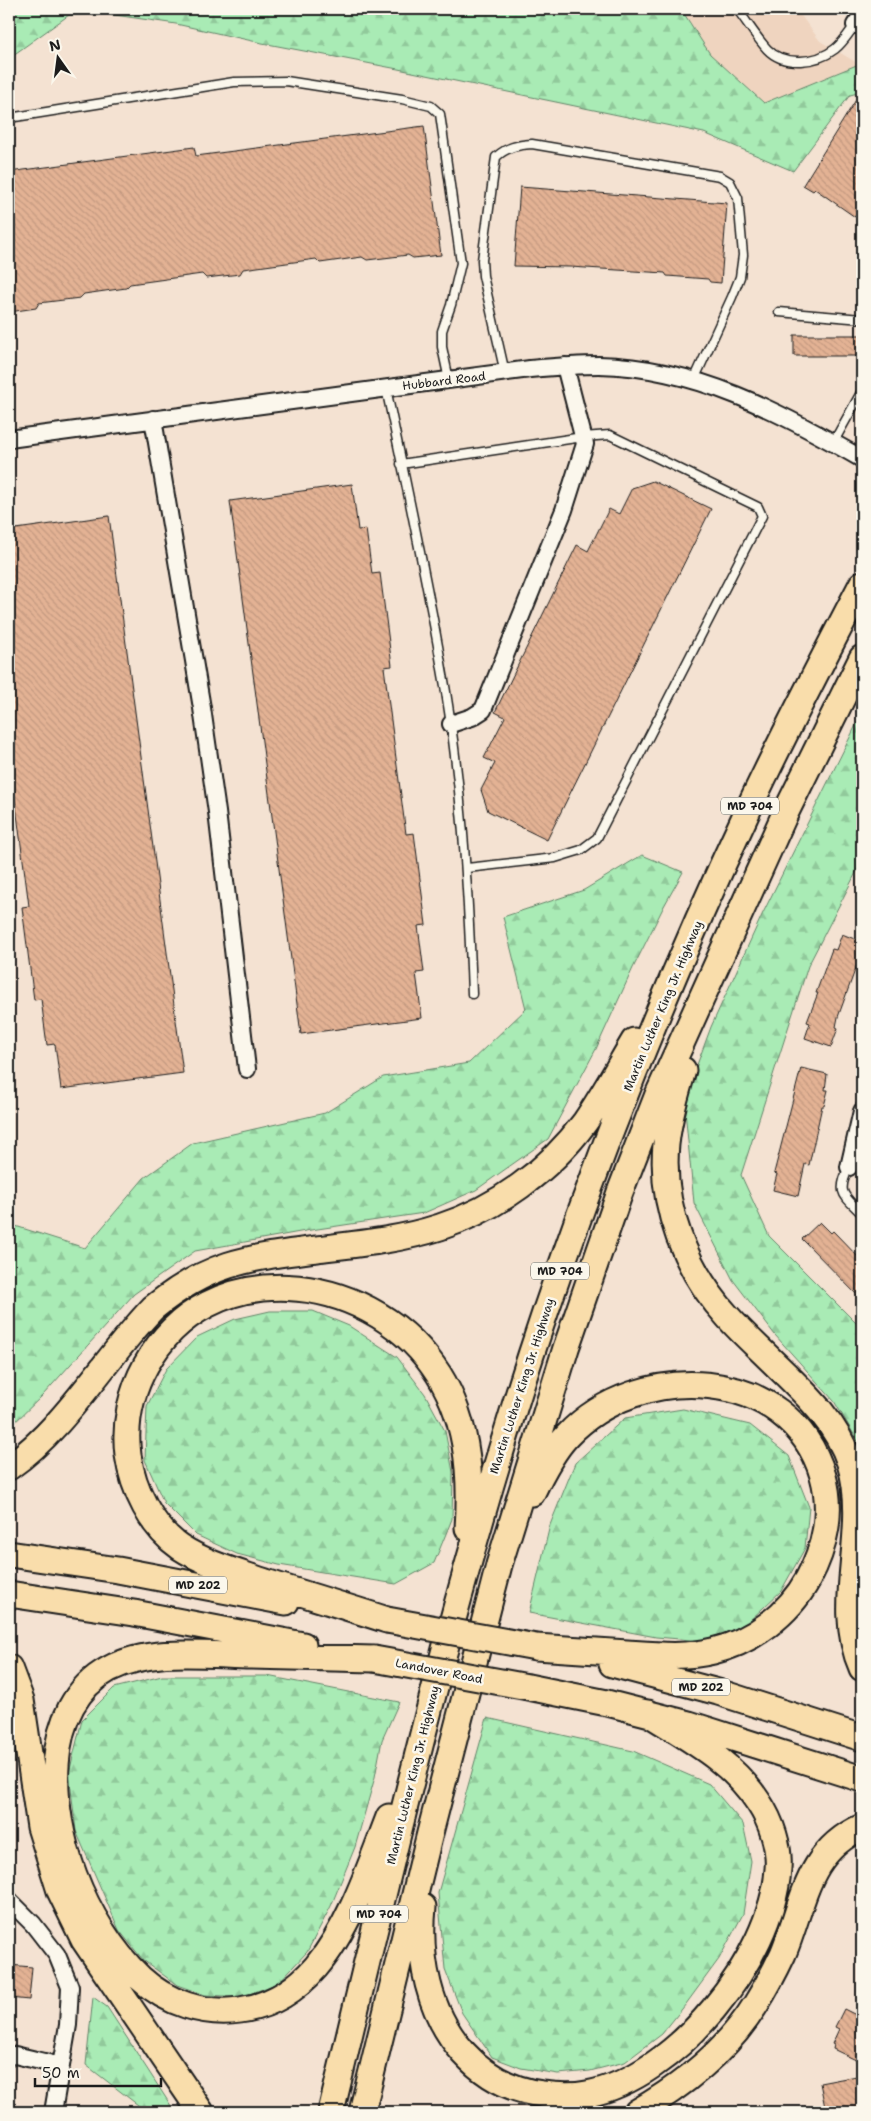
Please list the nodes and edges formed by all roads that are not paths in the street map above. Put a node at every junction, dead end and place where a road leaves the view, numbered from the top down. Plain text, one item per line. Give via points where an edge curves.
1 (737, 9) edge
2 (858, 20) edge
3 (9, 118) edge
4 (779, 312) dead end
5 (862, 320) edge
6 (565, 366) junction
7 (505, 373) junction
8 (450, 380) junction
9 (694, 380) junction
10 (386, 388) junction
11 (862, 391) edge
12 (153, 419) junction
13 (583, 437) junction
14 (9, 439) edge
15 (833, 442) junction
16 (862, 459) edge
17 (401, 464) junction
18 (862, 584) edge
19 (862, 658) edge
20 (451, 724) junction
21 (467, 868) junction
22 (674, 975) junction
23 (709, 984) junction
24 (472, 994) dead end
25 (247, 1069) dead end
26 (862, 1111) edge
27 (858, 1151) edge
28 (849, 1167) joint
29 (862, 1214) edge
30 (9, 1466) edge
31 (9, 1554) edge
32 (499, 1565) junction
33 (464, 1574) junction
34 (9, 1594) edge
35 (387, 1620) junction
36 (536, 1647) junction
37 (374, 1659) junction
38 (9, 1668) edge
39 (862, 1668) edge
40 (648, 1713) junction
41 (427, 1716) junction
42 (862, 1738) edge
43 (862, 1779) edge
44 (862, 1827) edge
45 (430, 1833) junction
46 (9, 1900) edge
47 (9, 2056) edge
48 (61, 2066) junction
49 (53, 2112) edge
50 (200, 2112) edge
51 (331, 2112) edge
52 (362, 2112) edge
53 (637, 2112) edge

1 - 2 lane via 767,49 783,59 798,62 825,55 836,48
3 - 8 lane via 234,82 269,80 316,84 431,106 440,114 460,263 442,330 442,346
4 - 5 lane
6 - 7 street, Hubbard Road
6 - 9 street, Hubbard Road via 634,368
6 - 13 street
7 - 8 street, Hubbard Road
7 - 9 lane via 483,276 483,246 496,157 505,148 532,144 720,176 730,182 739,208 744,255 740,277
8 - 10 street, Hubbard Road
9 - 15 street, Hubbard Road via 746,398
10 - 12 street, Hubbard Road
10 - 17 lane
11 - 15 lane
12 - 14 street, Hubbard Road
12 - 25 street via 202,708
13 - 17 lane
13 - 20 street via 584,444 564,510 483,710
13 - 21 lane via 610,435 758,507 762,516 597,838 581,850 555,858
15 - 16 street, Hubbard Road
17 - 20 lane via 442,663
18 - 22 main road, Martin Luther King Jr. Highway / MD 704 via 763,779
19 - 23 main road, MD 704 via 787,810
20 - 21 lane
21 - 24 lane
22 - 30 main road via 584,1122 555,1156 521,1185 481,1210 440,1228 394,1238 246,1259 213,1269 166,1296 152,1308 61,1417
22 - 33 main road, Martin Luther King Jr. Highway / MD 704 via 571,1238
23 - 32 main road, MD 704 via 620,1192 566,1348
23 - 39 main road via 675,1098 666,1143 666,1182 674,1218 693,1267 712,1298 815,1403 846,1452 854,1477 857,1504 851,1622
26 - 27 street
27 - 28 street
28 - 29 lane via 842,1182 843,1195
31 - 35 main road, MD 202 via 118,1570
32 - 36 main road via 536,1484 565,1438 592,1415 639,1392 674,1384 694,1384 746,1394 788,1420 814,1454 827,1499 823,1543 804,1587 759,1631 715,1651 684,1656
32 - 45 main road, MD 704
33 - 35 main road via 470,1486 466,1448 442,1380 409,1338 363,1308 328,1293 309,1289 259,1287 227,1296 197,1310 172,1330 152,1355 131,1401 127,1431 129,1462 138,1492 148,1510 160,1528 179,1546 212,1564
33 - 41 main road, Martin Luther King Jr. Highway / MD 704
34 - 37 main road, Landover Road via 134,1613
35 - 36 main road, MD 202, bridge
36 - 42 main road, MD 202 via 672,1679
37 - 40 main road, Landover Road, bridge
37 - 41 main road via 198,1654 156,1656 138,1658 109,1669 85,1688 67,1713 58,1742 59,1814 67,1855 81,1892 101,1928 141,1979 178,2002 222,2011 248,2009 274,2000 297,1986 332,1946 359,1891
38 - 50 main road via 24,1713 40,1827 63,1899 84,1940
40 - 43 main road, Landover Road
40 - 45 main road via 735,1773 760,1803 766,1816 773,1832 778,1867 764,1922 744,1966 728,1991 675,2049 636,2076 588,2094 535,2093 501,2082 461,2050 440,2016 423,1960 422,1920
41 - 51 main road, Martin Luther King Jr. Highway / MD 704
44 - 53 main road via 836,1843 818,1863 806,1886 783,1954 744,2022 718,2053 690,2078
45 - 52 main road, MD 704
46 - 48 street via 57,1955 70,1987
47 - 48 street
48 - 49 street

